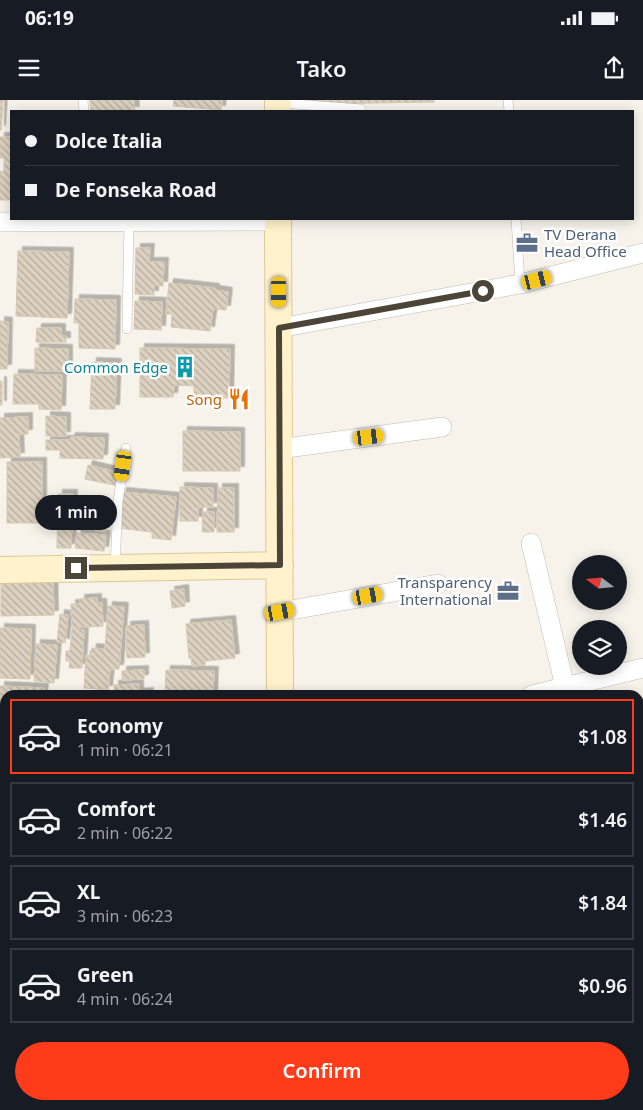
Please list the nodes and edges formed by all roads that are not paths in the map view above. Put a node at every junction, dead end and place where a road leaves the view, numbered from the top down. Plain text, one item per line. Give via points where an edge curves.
1 (278, 105) edge
2 (361, 109) dead end
3 (87, 220) edge
4 (278, 220) edge
5 (516, 220) edge
6 (129, 221) junction
7 (0, 222) edge
8 (643, 253) edge
9 (520, 284) junction
10 (279, 328) junction
11 (127, 329) dead end
12 (442, 427) dead end
13 (126, 448) dead end
14 (279, 449) junction
15 (531, 543) dead end
16 (280, 565) junction
17 (114, 568) junction
18 (0, 570) edge
19 (438, 584) dead end
20 (280, 612) junction
21 (643, 668) edge
22 (565, 687) junction
23 (280, 690) edge
24 (553, 690) edge

1 - 2 lane
3 - 6 street
3 - 7 street
4 - 6 street
4 - 10 main road
5 - 9 lane
6 - 11 lane
8 - 9 street
9 - 10 street
10 - 14 main road
12 - 14 street
13 - 17 lane via 118,501
14 - 16 main road
15 - 22 street
16 - 17 main road
16 - 20 main road
17 - 18 main road
19 - 20 street
20 - 23 main road
21 - 22 street
22 - 24 street

